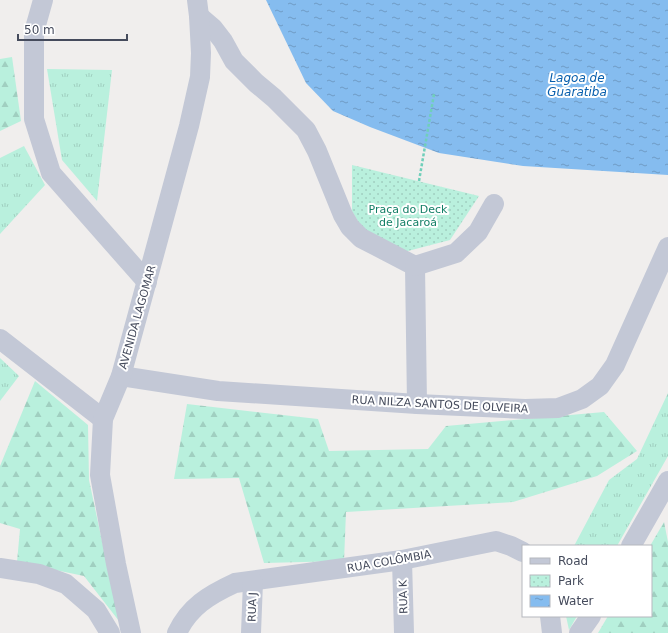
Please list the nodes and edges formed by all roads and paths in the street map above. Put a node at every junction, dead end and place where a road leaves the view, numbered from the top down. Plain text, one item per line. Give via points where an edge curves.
1 (43, 0) edge
2 (198, 8) edge
3 (434, 94) dead end
4 (419, 182) dead end
5 (494, 204) dead end
6 (668, 247) edge
7 (414, 266) junction
8 (147, 282) junction
9 (0, 339) edge
10 (121, 376) junction
11 (417, 404) junction
12 (103, 419) junction
13 (668, 481) edge
14 (663, 502) edge
15 (632, 545) edge
16 (522, 552) edge
17 (402, 560) junction
18 (0, 568) edge
19 (253, 582) junction
20 (550, 617) edge
21 (590, 617) edge
22 (110, 633) edge
23 (131, 633) edge
24 (177, 633) edge
25 (251, 633) edge
26 (404, 633) edge
27 (552, 633) edge
28 (579, 633) edge

1 - 8 street via 34,32 34,119 51,173
2 - 7 street via 223,41 234,61 306,130 350,227 361,238
2 - 8 street, AVENIDA LAGOMAR via 200,77
3 - 4 path
5 - 7 street via 478,232 456,253
6 - 11 street, RUA NILZA SANTOS DE OLVEIRA via 615,365 600,386 582,399 558,408
7 - 11 street
8 - 10 street, AVENIDA LAGOMAR
9 - 12 street
10 - 11 street, RUA NILZA SANTOS DE OLVEIRA via 218,391
10 - 12 street, AVENIDA LAGOMAR
12 - 23 street, AVENIDA LAGOMAR via 100,475
13 - 14 street
14 - 15 street
16 - 17 street, RUA COLÔMBIA via 496,542
17 - 19 street, RUA COLÔMBIA
17 - 26 street, RUA K
18 - 22 street via 39,574 66,584 96,610
19 - 24 street, RUA COLÔMBIA via 235,583 205,600 185,618
19 - 25 street, RUA J
20 - 27 street
21 - 28 street

